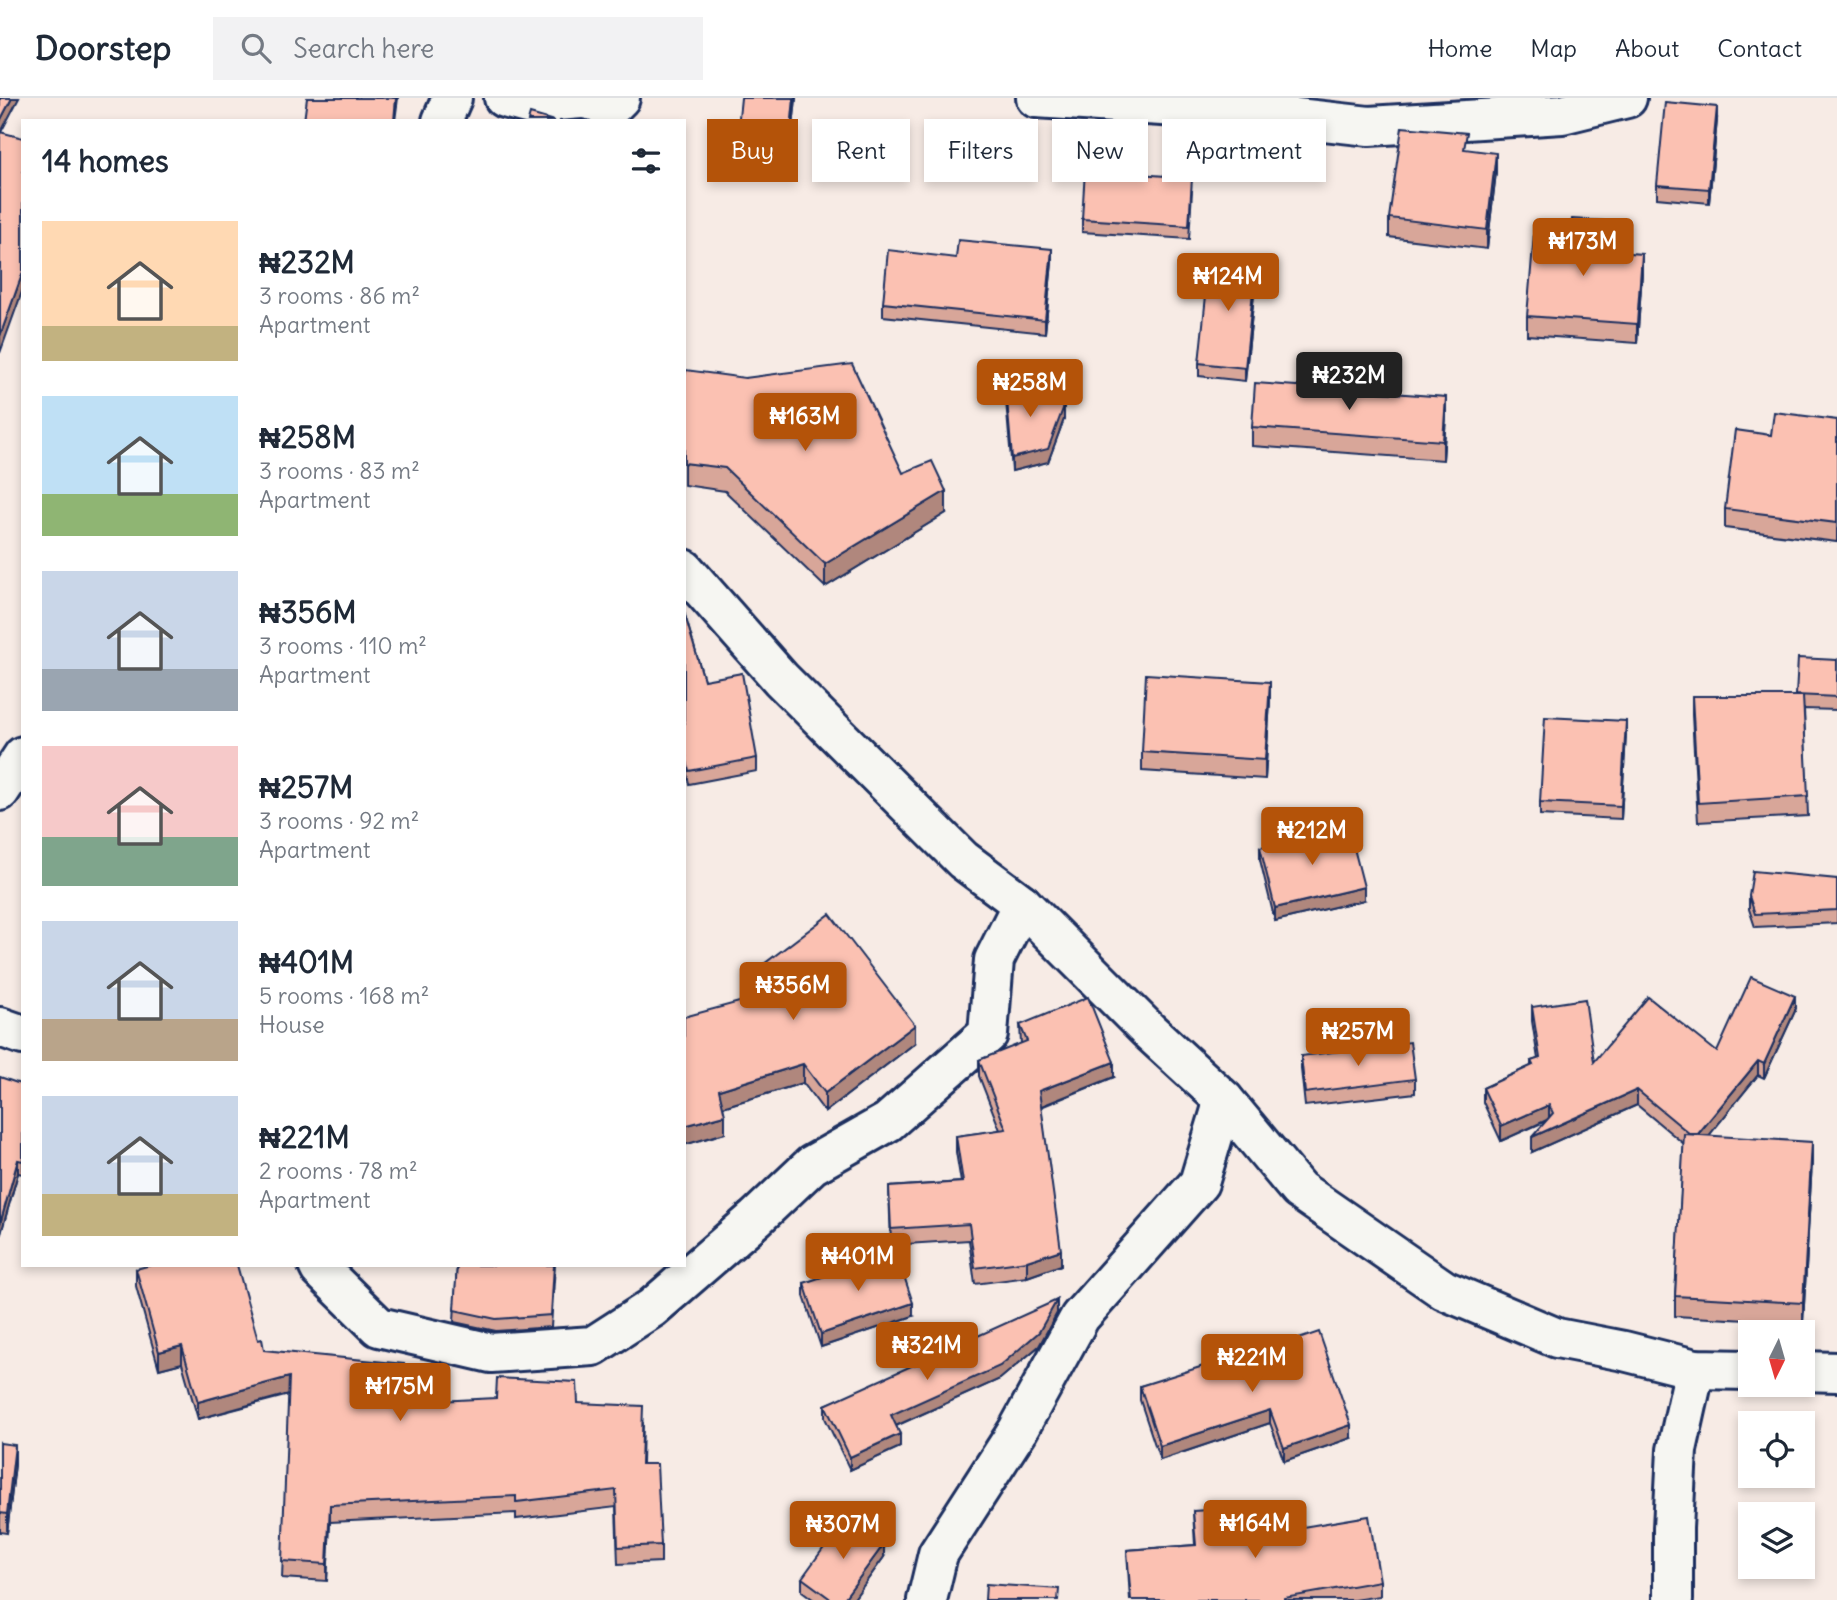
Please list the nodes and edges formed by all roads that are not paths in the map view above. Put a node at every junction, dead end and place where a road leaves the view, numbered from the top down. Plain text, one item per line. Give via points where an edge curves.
1 (452, 98) edge
2 (504, 98) edge
3 (620, 98) edge
4 (1036, 98) edge
5 (1627, 98) edge
6 (443, 119) edge
7 (686, 571) edge
8 (21, 759) edge
9 (0, 791) edge
10 (1022, 904) junction
11 (0, 1027) edge
12 (21, 1034) edge
13 (1224, 1100) junction
14 (319, 1267) edge
15 (1695, 1369) junction
16 (1738, 1370) edge
17 (1815, 1371) edge
18 (1837, 1372) edge
19 (927, 1600) edge
20 (1673, 1600) edge

1 - 6 street
2 - 3 street via 559,113 613,104
4 - 5 street via 1225,110 1369,126 1562,114
7 - 10 street via 781,679 963,860
8 - 9 street
10 - 13 street
10 - 14 street via 994,960 988,1034 888,1122 812,1165 652,1308 593,1346 491,1353 379,1327
11 - 12 street
13 - 15 street via 1299,1190 1444,1290 1557,1338
13 - 19 street via 1199,1183 1080,1317 1018,1430 938,1554
15 - 16 street
15 - 20 street via 1677,1450
17 - 18 street

